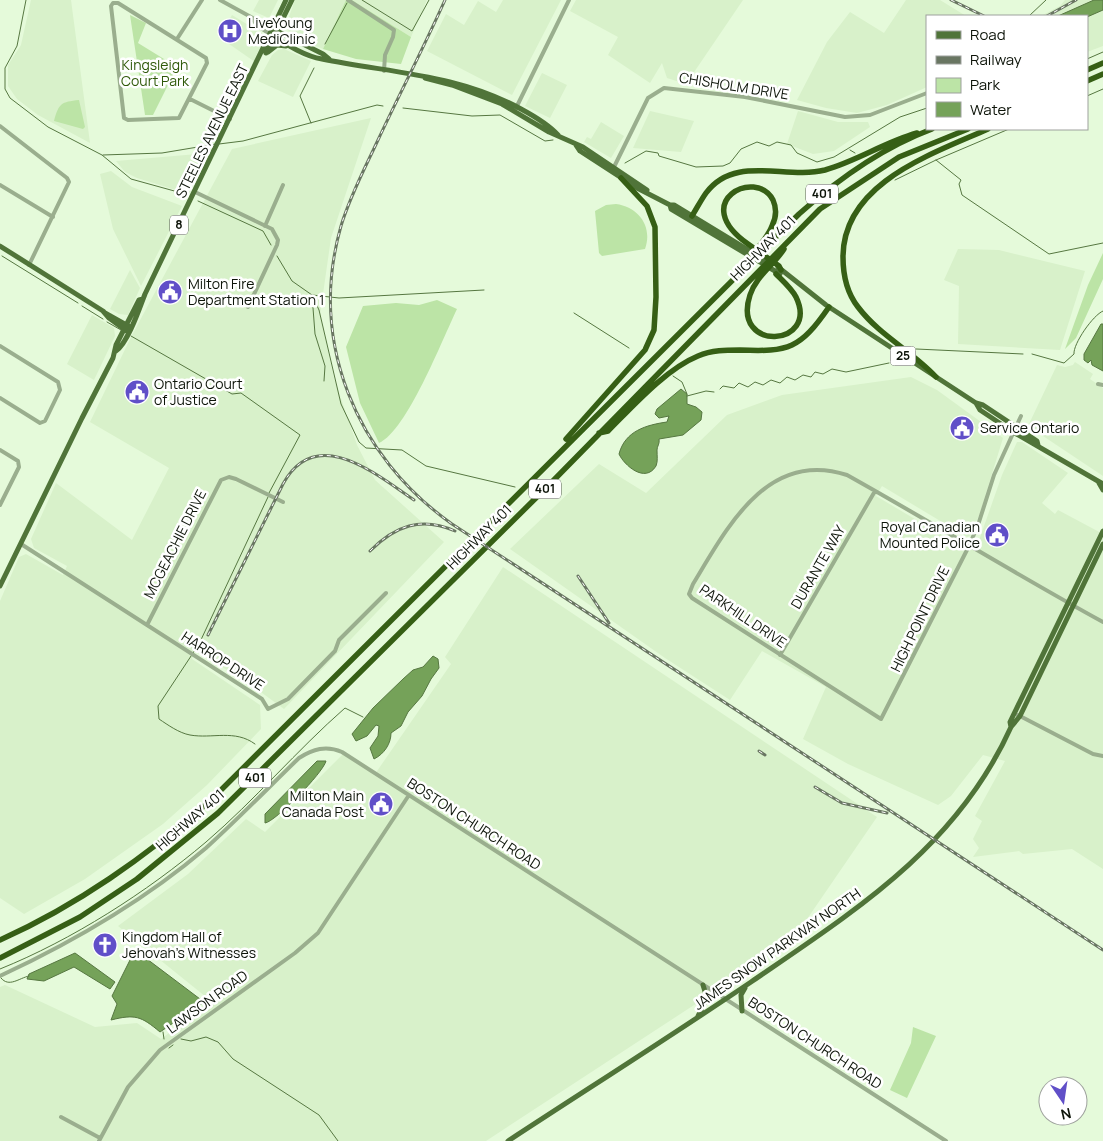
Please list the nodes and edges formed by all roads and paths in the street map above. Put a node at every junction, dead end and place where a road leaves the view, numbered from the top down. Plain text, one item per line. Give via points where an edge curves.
1 (202, 0) edge
2 (220, 0) edge
3 (286, 0) edge
4 (292, 0) edge
5 (348, 0) edge
6 (570, 0) edge
7 (273, 33) junction
8 (177, 39) junction
9 (294, 48) junction
10 (264, 53) junction
11 (330, 60) junction
12 (1103, 63) edge
13 (1088, 70) edge
14 (384, 71) junction
15 (1103, 74) edge
16 (1088, 81) edge
17 (926, 93) edge
18 (190, 99) junction
19 (516, 109) junction
20 (230, 119) junction
21 (0, 126) edge
22 (927, 130) edge
23 (928, 130) edge
24 (966, 130) edge
25 (986, 130) edge
26 (613, 169) junction
27 (621, 178) junction
28 (0, 185) edge
29 (283, 185) dead end
30 (195, 192) junction
31 (651, 194) junction
32 (670, 206) junction
33 (692, 216) junction
34 (53, 217) junction
35 (265, 226) junction
36 (789, 240) junction
37 (0, 246) edge
38 (745, 248) junction
39 (29, 265) junction
40 (781, 273) junction
41 (732, 279) junction
42 (248, 307) dead end
43 (829, 307) junction
44 (128, 329) junction
45 (0, 346) edge
46 (936, 378) junction
47 (1098, 384) dead end
48 (1103, 385) edge
49 (0, 398) edge
50 (1021, 416) dead end
51 (1014, 429) junction
52 (597, 434) junction
53 (562, 448) junction
54 (0, 450) edge
55 (1101, 483) edge
56 (1103, 490) edge
57 (875, 491) junction
58 (282, 502) dead end
59 (0, 505) edge
60 (1103, 531) edge
61 (21, 544) junction
62 (970, 544) junction
63 (1103, 544) edge
64 (0, 586) edge
65 (386, 593) dead end
66 (1070, 604) junction
67 (1103, 622) edge
68 (147, 625) junction
69 (780, 655) junction
70 (1014, 713) junction
71 (1020, 716) junction
72 (881, 719) joint
73 (1011, 726) junction
74 (1103, 756) edge
75 (410, 795) junction
76 (0, 940) edge
77 (0, 958) edge
78 (0, 976) edge
79 (749, 983) junction
80 (703, 985) junction
81 (726, 999) junction
82 (742, 1010) junction
83 (697, 1018) junction
84 (61, 1118) dead end
85 (100, 1140) edge
86 (508, 1141) edge
87 (946, 1141) edge

1 - 8 street
2 - 7 street
3 - 7 main road, STEELES AVENUE EAST / 8
4 - 7 main road, STEELES AVENUE EAST / 8
5 - 14 street via 394,30 386,49
6 - 19 street
7 - 9 main road, 25
7 - 10 main road, STEELES AVENUE EAST / 8
7 - 11 main road, 25
8 - 18 street via 207,59
8 - 18 street via 118,3 111,4 125,120 176,119
9 - 10 main road via 277,45
9 - 11 main road, 25
10 - 20 main road, STEELES AVENUE EAST / 8
11 - 14 main road, 25
12 - 13 highway
14 - 19 main road, 25 via 430,76 465,85
15 - 16 highway
17 - 26 street, CHISHOLM DRIVE via 870,115 845,117 745,97 664,88 648,98
18 - 20 street
19 - 26 main road, 25 via 552,128 580,151
20 - 30 main road, STEELES AVENUE EAST / 8
21 - 34 street via 68,179 69,184
22 - 33 highway via 824,170 804,173 755,170 729,176 707,192
23 - 41 highway, HIGHWAY 401 / 401 via 835,184
24 - 36 highway, HIGHWAY 401 / 401 via 882,167 820,209
25 - 46 highway via 915,164 873,191 853,216 843,246 843,267 856,305 877,330 928,368
26 - 27 main road, 25
26 - 31 main road, 25
27 - 31 main road, 25
27 - 53 highway via 646,206 655,227 654,330 645,350 565,440
28 - 34 street
29 - 35 street
30 - 35 street
30 - 44 main road, STEELES AVENUE EAST / 8 via 143,299 139,300
31 - 32 main road, 25
32 - 33 main road, 25 via 674,205
32 - 38 main road, 25
33 - 38 main road, 25
34 - 39 street
35 - 42 street via 275,233 278,242
36 - 40 highway via 754,286 748,305 750,322 768,337 789,333 800,318 795,294
36 - 52 highway, HIGHWAY 401 / 401
37 - 39 main road
38 - 40 highway
38 - 40 main road, 25
38 - 41 highway via 727,225 724,206 736,191 757,187 773,200 776,216 773,225
39 - 44 main road
40 - 43 main road, 25
41 - 53 highway, HIGHWAY 401 / 401
43 - 46 main road, 25
43 - 52 highway via 808,334 792,346 774,351 720,351 686,362 673,370 608,431
44 - 61 main road, STEELES AVENUE EAST / 8 via 116,345 116,351
45 - 49 street via 58,382 60,390 45,421 40,423
46 - 51 main road, 25 via 976,403 980,410
47 - 48 street
50 - 51 street, HIGH POINT DRIVE
51 - 55 main road, 25
51 - 62 street, HIGH POINT DRIVE
52 - 77 highway, HIGHWAY 401 / 401 via 267,767 192,837 144,875 80,917
53 - 76 highway, HIGHWAY 401 / 401 via 221,791 128,868
54 - 59 street via 18,461 19,467
55 - 56 main road, 25
57 - 62 street, PARKHILL DRIVE
57 - 69 street, DURANTE WAY
57 - 69 street, PARKHILL DRIVE via 847,475 829,471 804,472 772,482 732,522 693,584 689,591 692,598
58 - 68 street, MCGEACHIE DRIVE via 236,479 221,480
60 - 66 main road, JAMES SNOW PARKWAY NORTH
61 - 64 main road, STEELES AVENUE EAST / 8
61 - 68 street, HARROP DRIVE
62 - 66 street, PARKHILL DRIVE
62 - 72 street, HIGH POINT DRIVE
63 - 66 main road, JAMES SNOW PARKWAY NORTH
65 - 68 street, HARROP DRIVE via 288,698 268,709 262,699
66 - 67 street, PARKHILL DRIVE
66 - 70 main road, JAMES SNOW PARKWAY NORTH
66 - 71 main road, JAMES SNOW PARKWAY NORTH
69 - 72 street, PARKHILL DRIVE
70 - 71 street
70 - 73 main road, JAMES SNOW PARKWAY NORTH
71 - 73 main road, JAMES SNOW PARKWAY NORTH
71 - 74 street via 1093,754
73 - 79 main road, JAMES SNOW PARKWAY NORTH via 980,783 948,826 911,864 882,890
75 - 78 street, BOSTON CHURCH ROAD via 342,752 326,748 313,750 299,758 248,809 170,876 66,944
75 - 80 street, BOSTON CHURCH ROAD
75 - 85 street, LAWSON ROAD via 318,933 160,1050 128,1087
79 - 81 main road, JAMES SNOW PARKWAY NORTH
79 - 82 main road via 741,996
80 - 81 street, BOSTON CHURCH ROAD
80 - 83 main road via 706,1002
81 - 82 street, BOSTON CHURCH ROAD
81 - 83 main road, JAMES SNOW PARKWAY NORTH
82 - 87 street, BOSTON CHURCH ROAD
83 - 86 main road, JAMES SNOW PARKWAY NORTH
84 - 85 street

